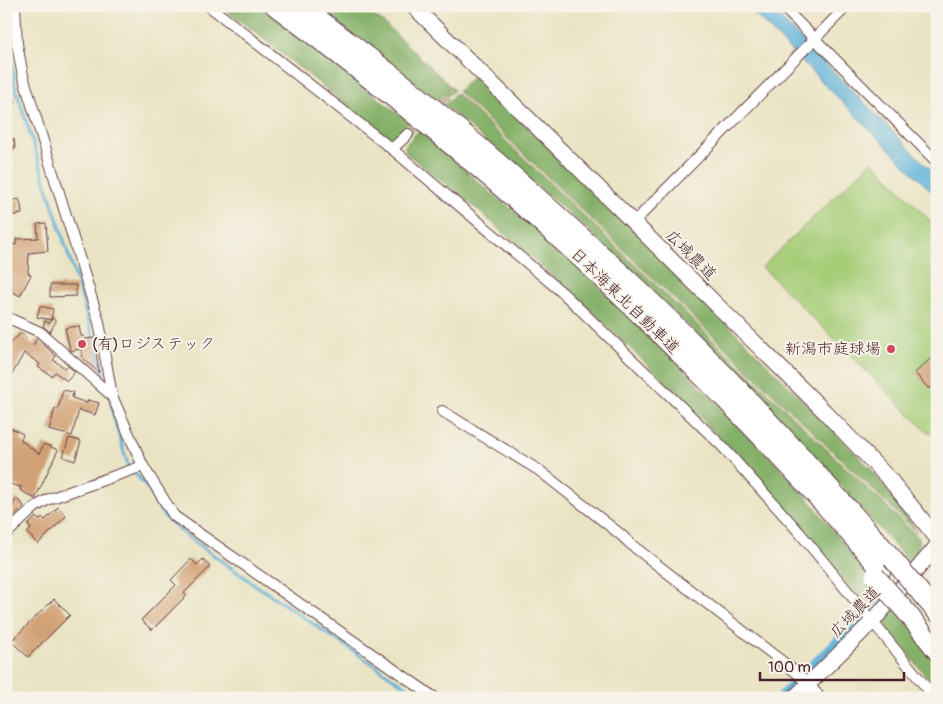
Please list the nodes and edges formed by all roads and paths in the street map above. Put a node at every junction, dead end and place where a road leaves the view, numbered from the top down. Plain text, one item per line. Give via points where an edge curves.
1 (15, 6) edge
2 (209, 6) edge
3 (275, 6) edge
4 (302, 6) edge
5 (412, 6) edge
6 (782, 6) edge
7 (847, 6) edge
8 (813, 40) junction
9 (12, 44) edge
10 (408, 134) tunnel mouth
11 (392, 149) junction
12 (937, 162) edge
13 (633, 223) junction
14 (6, 317) edge
15 (112, 396) junction
16 (442, 411) dead end
17 (143, 466) junction
18 (6, 534) edge
19 (937, 538) edge
20 (937, 546) edge
21 (883, 568) junction
22 (915, 606) junction
23 (937, 612) edge
24 (873, 621) junction
25 (937, 637) edge
26 (937, 651) edge
27 (808, 684) junction
28 (435, 698) edge
29 (794, 698) edge
30 (822, 698) edge
31 (935, 698) edge

1 - 9 street
2 - 11 street
3 - 21 highway, 日本海東北自動車道 via 441,136 566,244 724,398
4 - 21 highway, 日本海東北自動車道 via 452,123 622,274 792,445
5 - 13 street, 広域農道
6 - 8 street
7 - 8 street
8 - 12 street
8 - 13 street
9 - 15 street via 99,322
10 - 11 street
11 - 24 street via 564,294 721,445
13 - 19 street, 広域農道 via 826,413 890,480
14 - 15 street via 40,332
15 - 17 street
16 - 27 street via 540,471
17 - 18 street via 48,499
17 - 28 street via 174,516
20 - 24 street, 広域農道
21 - 22 highway, 日本海東北自動車道
22 - 23 highway, 日本海東北自動車道
22 - 25 highway, 日本海東北自動車道
22 - 26 highway
24 - 27 street, 広域農道
24 - 31 street
27 - 29 street, 広域農道
27 - 30 street

